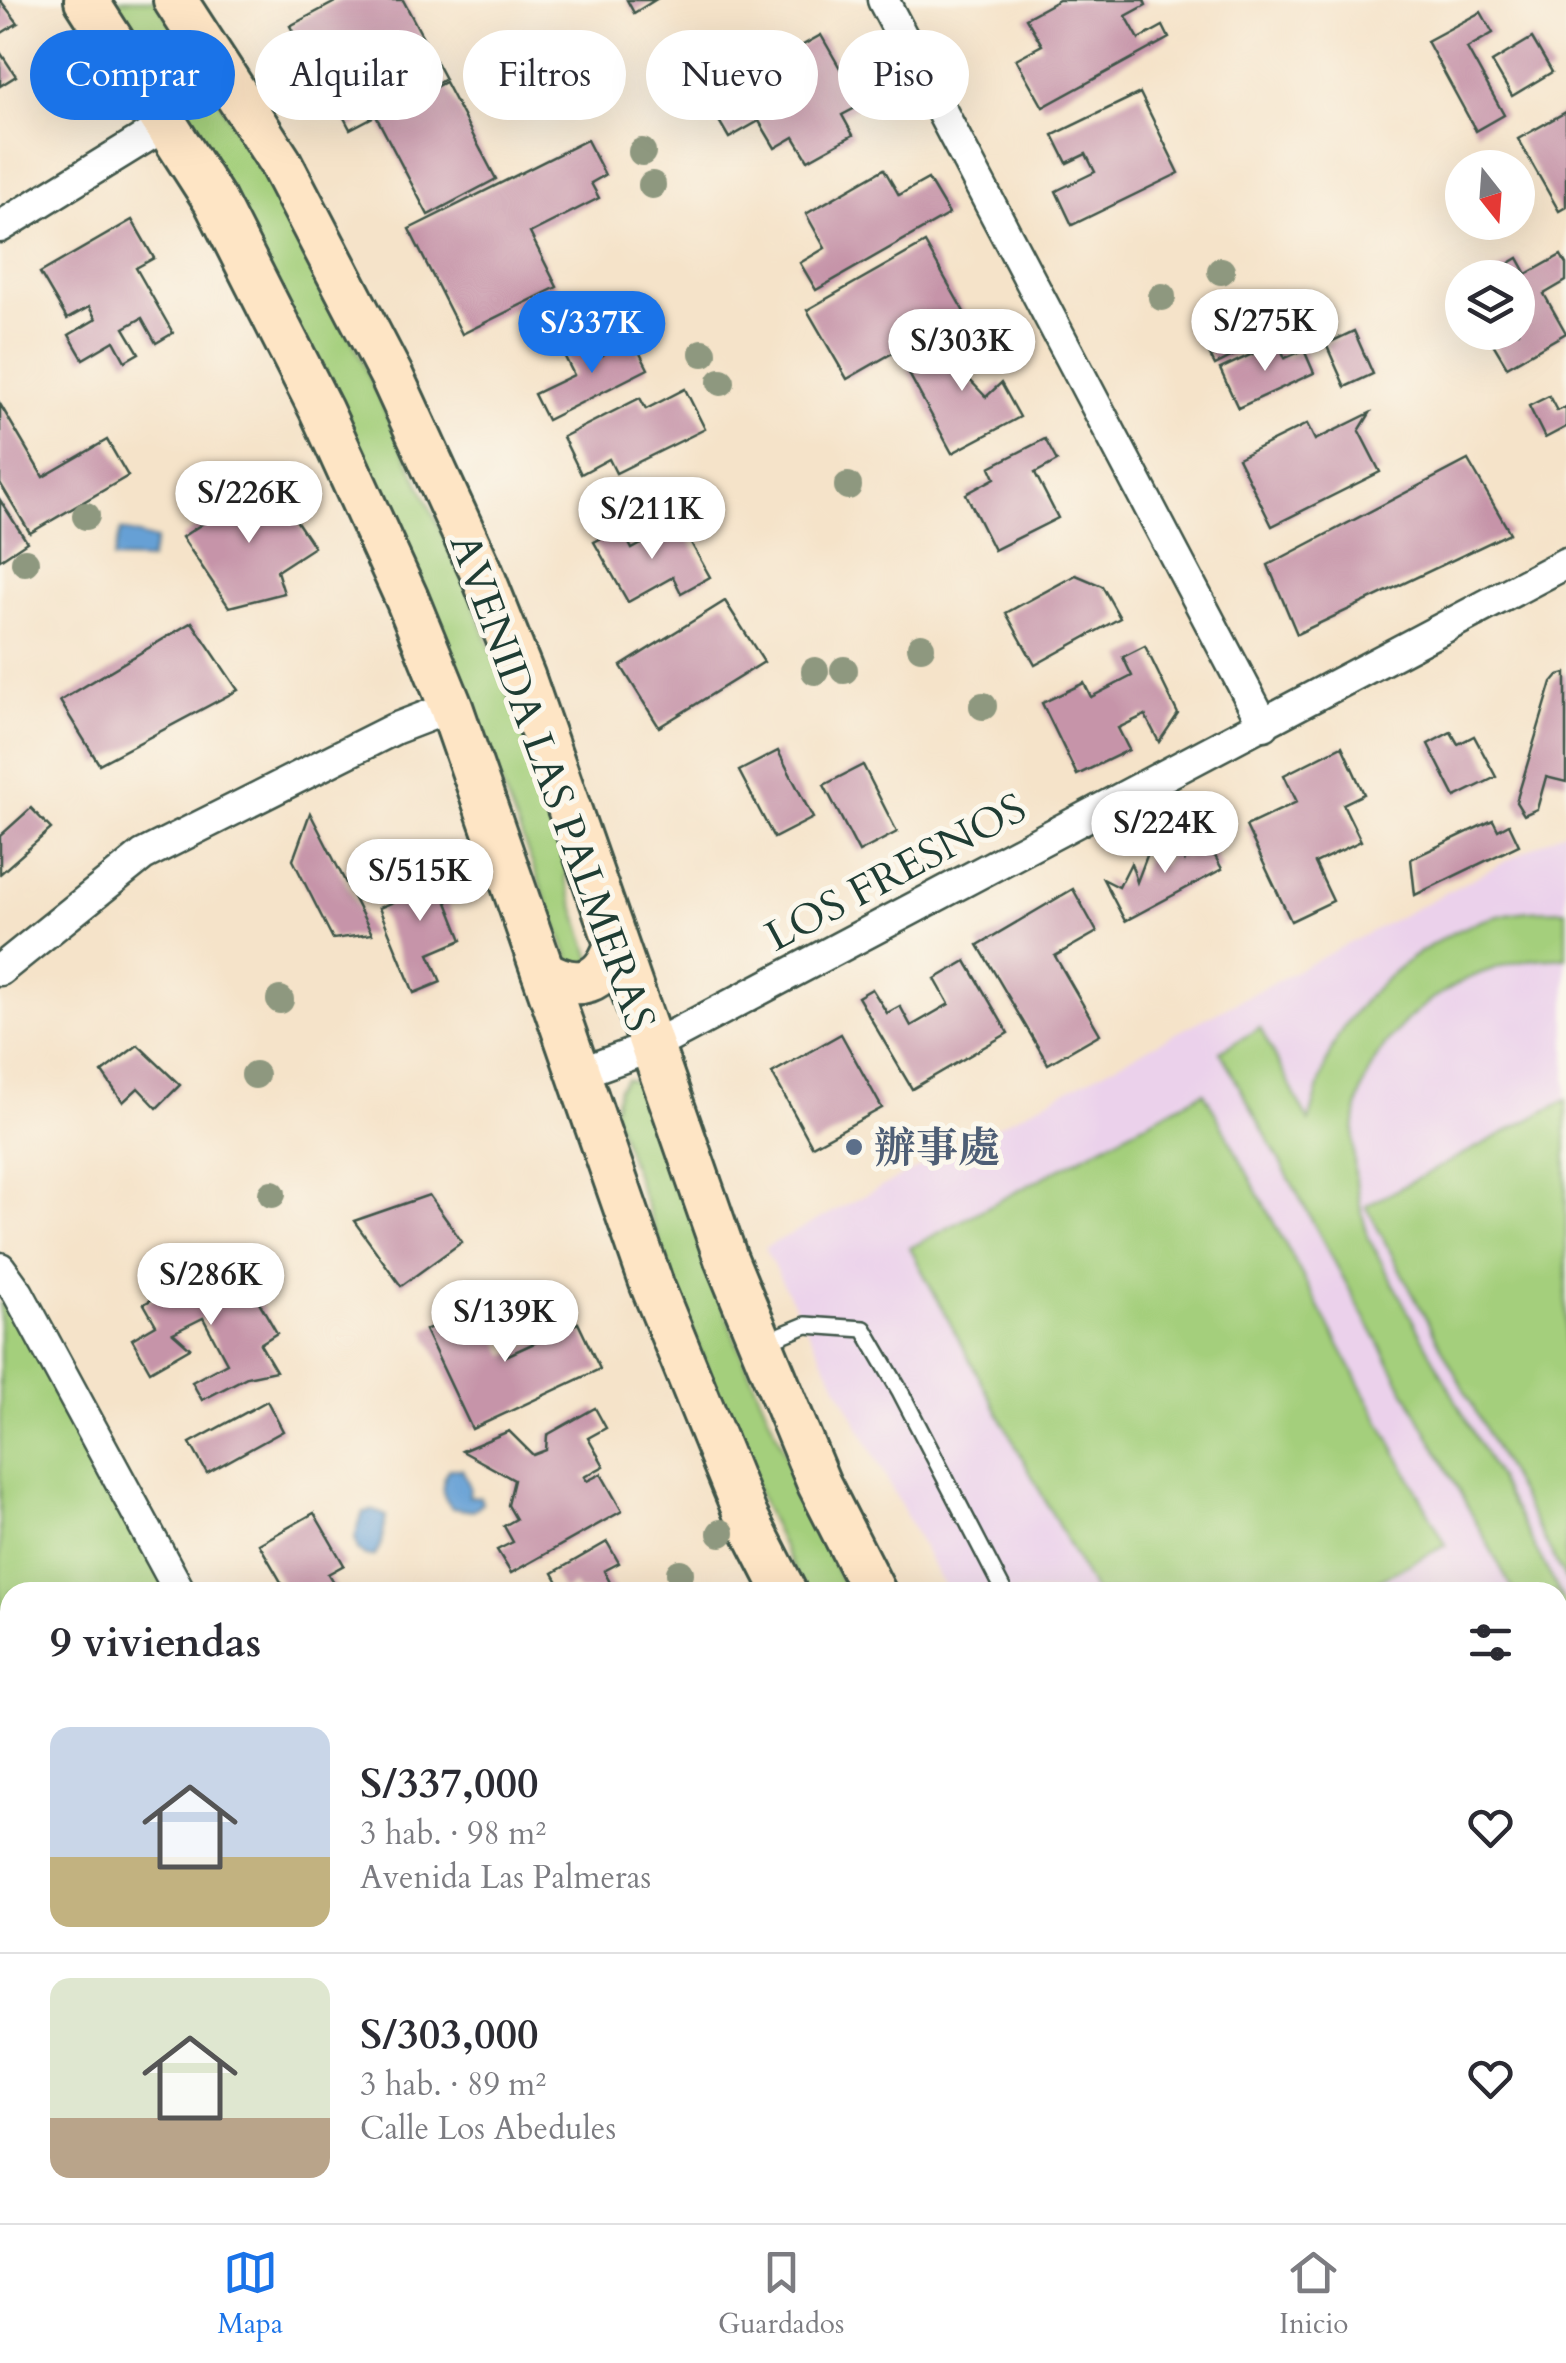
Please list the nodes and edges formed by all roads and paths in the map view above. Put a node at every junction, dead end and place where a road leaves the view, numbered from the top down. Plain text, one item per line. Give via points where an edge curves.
1 (86, 0) edge
2 (174, 0) edge
3 (883, 0) edge
4 (167, 124) junction
5 (0, 226) edge
6 (1566, 563) edge
7 (451, 707) junction
8 (1264, 725) junction
9 (616, 945) junction
10 (0, 970) edge
11 (544, 971) junction
12 (651, 1048) junction
13 (577, 1074) junction
14 (0, 1268) edge
15 (9, 1290) edge
16 (760, 1344) junction
17 (174, 1582) edge
18 (780, 1582) edge
19 (869, 1582) edge
20 (999, 1582) edge

1 - 4 main road, AVENIDA LAS PALMERAS
2 - 9 main road, AVENIDA LAS PALMERAS via 280,162 436,468 523,676
3 - 8 street
4 - 5 street
4 - 7 main road, AVENIDA LAS PALMERAS via 321,410
6 - 8 street, LOS FRESNOS
7 - 10 street via 394,729 144,856
7 - 11 main road, AVENIDA LAS PALMERAS
8 - 12 street, LOS FRESNOS
9 - 11 main road via 597,977 579,984
9 - 12 main road, AVENIDA LAS PALMERAS
11 - 13 main road, AVENIDA LAS PALMERAS
12 - 13 street, LOS FRESNOS
12 - 16 main road, AVENIDA LAS PALMERAS
13 - 18 main road, AVENIDA LAS PALMERAS via 659,1303
14 - 15 street
15 - 17 street
16 - 19 main road, AVENIDA LAS PALMERAS
16 - 20 lane via 806,1325 864,1328

